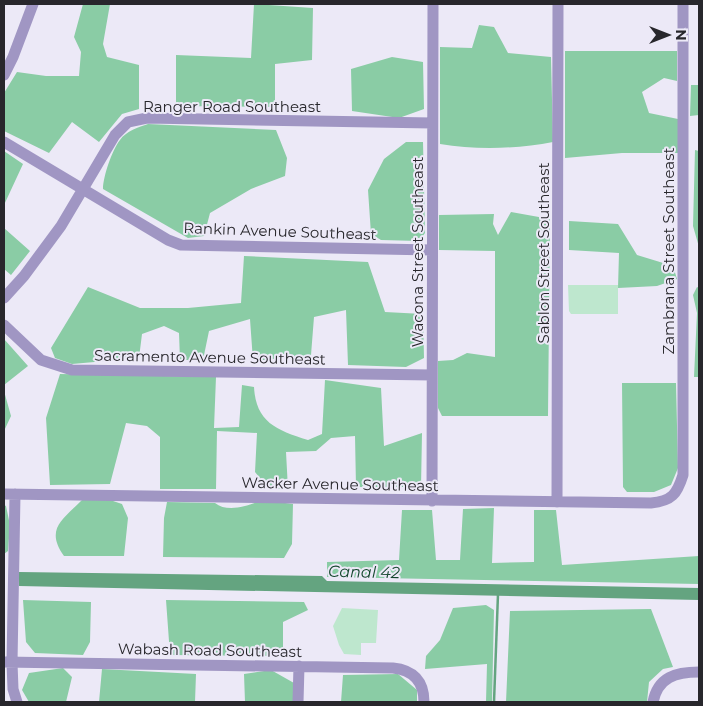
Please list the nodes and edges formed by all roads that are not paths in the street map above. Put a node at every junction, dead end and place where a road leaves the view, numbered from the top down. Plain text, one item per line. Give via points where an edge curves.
1 (33, 4) edge
2 (433, 4) edge
3 (558, 4) edge
4 (684, 4) edge
5 (4, 75) edge
6 (432, 123) junction
7 (4, 142) edge
8 (83, 188) junction
9 (432, 250) junction
10 (4, 298) edge
11 (4, 325) edge
12 (432, 375) junction
13 (9, 494) edge
14 (674, 495) joint
15 (432, 501) junction
16 (557, 502) junction
17 (8, 662) edge
18 (299, 666) junction
19 (699, 672) edge
20 (17, 702) edge
21 (298, 702) edge
22 (424, 702) edge
23 (653, 702) edge

1 - 5 street
2 - 6 street, Wacona Street Southeast
3 - 16 street, Sablon Street Southeast
4 - 14 street, Zambrana Street Southeast via 684,475
6 - 8 street, Ranger Road Southeast via 147,118 128,122 115,135
6 - 9 street, Wacona Street Southeast
7 - 8 street, Rankin Avenue Southeast
8 - 9 street, Rankin Avenue Southeast via 168,240 182,244
8 - 10 street, Ranger Road Southeast via 61,226
9 - 12 street, Wacona Street Southeast
11 - 12 street, Sacramento Avenue Southeast via 41,360 72,370
12 - 15 street, Wacona Street Southeast
13 - 15 street, Wacker Avenue Southeast
13 - 17 street
14 - 16 street, Wacker Avenue Southeast via 665,501 652,503
15 - 16 street, Wacker Avenue Southeast
17 - 18 street, Wabash Road Southeast
17 - 20 street
18 - 21 street
18 - 22 street, Wabash Road Southeast via 406,669 422,686
19 - 23 street via 681,672 665,678

